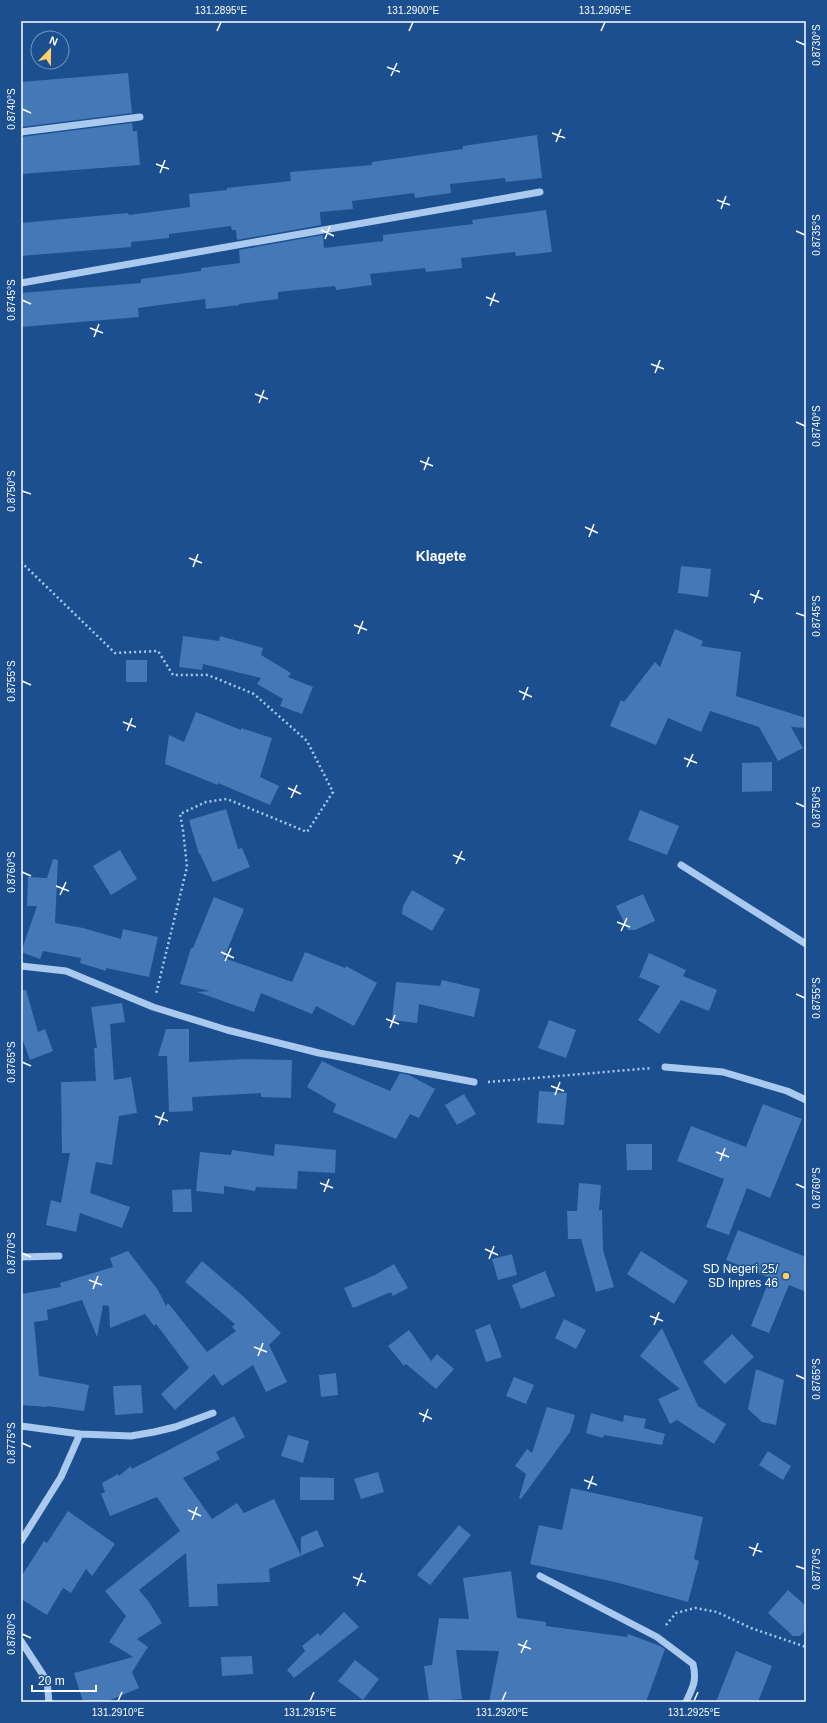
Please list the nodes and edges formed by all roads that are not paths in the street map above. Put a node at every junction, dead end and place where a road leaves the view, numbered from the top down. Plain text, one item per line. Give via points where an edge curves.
1 (140, 117) dead end
2 (21, 132) edge
3 (540, 192) dead end
4 (21, 283) edge
5 (681, 865) dead end
6 (806, 944) edge
7 (21, 966) edge
8 (665, 1067) road end
9 (474, 1082) road end
10 (806, 1100) edge
11 (21, 1256) edge
12 (59, 1256) dead end
13 (213, 1413) dead end
14 (21, 1426) edge
15 (80, 1434) junction
16 (21, 1541) edge
17 (540, 1576) dead end
18 (21, 1641) edge
19 (49, 1702) edge
20 (686, 1702) edge

1 - 2 street
3 - 4 street
5 - 6 street
7 - 9 street via 66,971 153,1007 227,1030 319,1053
8 - 10 street via 723,1072 787,1091
11 - 12 street
13 - 15 street via 175,1427 131,1436
14 - 15 street
15 - 16 street via 61,1477
17 - 20 street via 656,1637 693,1664 696,1675 694,1686
18 - 19 street via 47,1681

